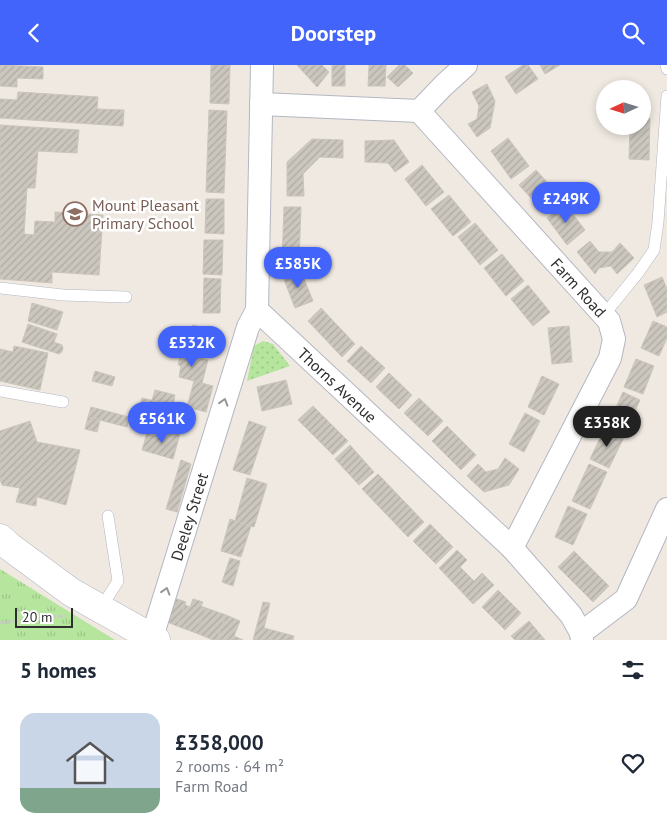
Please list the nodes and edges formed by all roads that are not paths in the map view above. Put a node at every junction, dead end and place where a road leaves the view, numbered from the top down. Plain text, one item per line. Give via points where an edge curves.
1 (262, 65) edge
2 (466, 65) edge
3 (666, 65) edge
4 (667, 69) edge
5 (667, 96) edge
6 (261, 104) junction
7 (419, 111) junction
8 (0, 288) edge
9 (126, 297) dead end
10 (257, 310) junction
11 (604, 315) junction
12 (0, 391) edge
13 (63, 402) dead end
14 (667, 509) edge
15 (108, 516) dead end
16 (3, 543) edge
17 (512, 548) junction
18 (101, 608) junction
19 (582, 637) edge
20 (154, 639) edge

1 - 6 street
2 - 7 street
3 - 4 lane
5 - 11 lane via 654,250
6 - 7 street
6 - 10 street
7 - 11 street, Farm Road
8 - 9 lane
10 - 17 street, Thorns Avenue
20 -> 10 street, Deeley Street via 248,327
11 - 17 street, Farm Road via 614,339 610,359
12 - 13 lane
14 - 19 street via 626,599
15 - 18 lane via 118,581
16 - 18 street via 71,592
17 - 19 street, Thorns Avenue via 571,615
18 - 20 street

